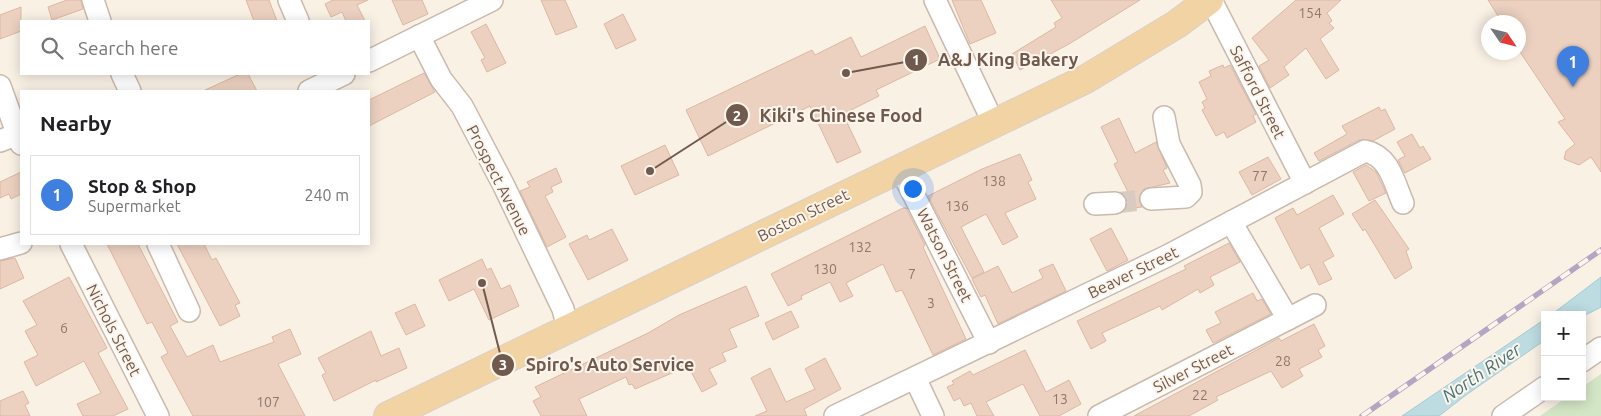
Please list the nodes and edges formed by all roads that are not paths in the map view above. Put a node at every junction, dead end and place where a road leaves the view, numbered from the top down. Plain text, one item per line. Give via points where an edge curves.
1 (93, 0) edge
2 (289, 0) edge
3 (492, 0) edge
4 (935, 0) edge
5 (1210, 0) edge
6 (100, 20) edge
7 (298, 20) edge
8 (420, 36) junction
9 (370, 61) edge
10 (122, 75) edge
11 (341, 75) edge
12 (317, 83) edge
13 (0, 86) edge
14 (130, 90) edge
15 (1164, 117) dead end
16 (994, 124) junction
17 (13, 139) edge
18 (900, 168) junction
19 (1305, 183) junction
20 (1151, 199) tunnel mouth
21 (1403, 203) dead end
22 (1232, 222) junction
23 (20, 243) edge
24 (72, 245) edge
25 (158, 245) edge
26 (0, 249) edge
27 (1315, 305) dead end
28 (189, 311) dead end
29 (1288, 320) junction
30 (568, 329) junction
31 (989, 342) junction
32 (1601, 348) edge
33 (1586, 358) edge
34 (915, 378) junction
35 (1541, 390) edge
36 (158, 416) edge
37 (388, 416) edge
38 (836, 416) edge
39 (934, 416) edge
40 (1099, 416) edge
41 (1503, 416) edge

1 - 6 street
2 - 7 street
3 - 8 street
4 - 16 street
5 - 16 main road, Boston Street via 1107,68
5 - 19 street, Safford Street
8 - 9 street
8 - 30 street, Prospect Avenue via 441,79 462,106 504,186 563,309
10 - 14 street
11 - 12 street
13 - 17 street
15 - 20 street via 1169,144 1191,192 1186,198
16 - 18 main road, Boston Street
18 - 30 main road, Boston Street
18 - 31 street, Watson Street
19 - 21 street, Beaver Street via 1365,151 1385,160
19 - 22 street, Beaver Street
22 - 29 street
22 - 31 street, Beaver Street
23 - 26 street
24 - 36 street, Nichols Street
25 - 28 street
27 - 29 street, Silver Street
29 - 40 street, Silver Street
30 - 37 main road, Boston Street
31 - 34 street, Beaver Street
32 - 33 street
34 - 38 street, Beaver Street
34 - 39 street
35 - 41 street

